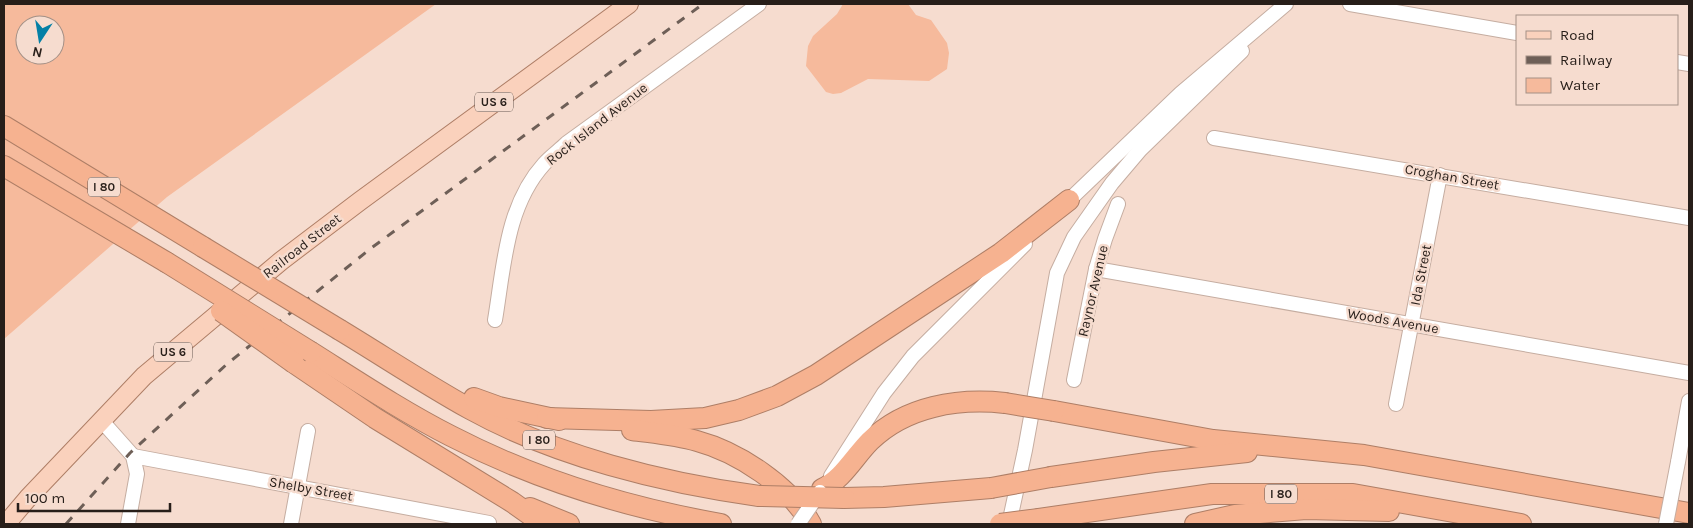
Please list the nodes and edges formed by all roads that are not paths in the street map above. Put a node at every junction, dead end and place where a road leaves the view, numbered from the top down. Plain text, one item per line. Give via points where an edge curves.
1 (629, 4) edge
2 (759, 4) edge
3 (1287, 4) edge
4 (1350, 4) edge
5 (1403, 8) edge
6 (1516, 33) edge
7 (4, 126) edge
8 (1214, 138) dead end
9 (4, 166) edge
10 (1440, 175) junction
11 (1069, 200) junction
12 (1118, 204) dead end
13 (1689, 218) edge
14 (166, 262) junction
15 (1096, 269) junction
16 (495, 320) dead end
17 (1411, 325) junction
18 (399, 366) junction
19 (1689, 373) edge
20 (1074, 380) dead end
21 (1689, 401) edge
22 (1396, 404) dead end
23 (547, 418) junction
24 (100, 420) junction
25 (308, 431) dead end
26 (1281, 448) junction
27 (133, 456) junction
28 (297, 487) junction
29 (822, 489) junction
30 (512, 502) junction
31 (1689, 513) edge
32 (1010, 519) edge
33 (457, 520) edge
34 (489, 523) dead end
35 (6, 524) edge
36 (128, 524) edge
37 (290, 524) edge
38 (543, 524) edge
39 (570, 524) edge
40 (721, 524) edge
41 (798, 524) edge
42 (812, 524) edge
43 (1000, 524) edge
44 (1194, 524) edge
45 (1511, 524) edge
46 (1522, 524) edge
47 (1666, 524) edge

1 - 24 main road, Railroad Street / US 6 via 281,262 144,376
2 - 16 street, Rock Island Avenue via 567,143 544,164 521,197 509,231
3 - 11 street via 1181,93
3 - 32 street via 1140,150 1112,183 1074,238 1057,273
4 - 5 street
5 - 6 street
7 - 18 highway, I 80, bridge
8 - 10 street, Croghan Street
9 - 14 highway, I 80
10 - 13 street, Croghan Street
10 - 17 street, Ida Street
11 - 23 highway via 1001,253 816,375 777,396 705,418 650,421
11 - 29 street via 913,356 884,393
12 - 15 street, Raynor Avenue
14 - 30 highway, bridge via 194,291 294,363 375,418
14 - 40 highway, I 80, bridge via 385,399 452,437 578,490
15 - 17 street, Woods Avenue
15 - 20 street, Raynor Avenue
17 - 19 street, Woods Avenue
17 - 22 street, Ida Street
18 - 23 highway via 499,408
18 - 26 highway, I 80, bridge via 470,409 534,439 647,475 759,496 884,497 991,488 1154,462
21 - 47 street, bridge
23 - 42 highway via 697,441 732,454 770,479 804,511
24 - 27 street
24 - 35 main road, Railroad Street / US 6
25 - 28 street
26 - 29 highway, bridge via 1213,440 1006,403 949,403 926,409 887,428 870,441 834,484
26 - 31 highway, I 80 via 1364,456
27 - 28 street, Shelby Street
27 - 36 street via 137,474
28 - 33 street, Shelby Street
28 - 37 street
29 - 41 street, bridge
30 - 38 highway
30 - 39 highway
33 - 34 street, Shelby Street
43 - 46 highway, I 80, bridge via 1212,494 1353,494
44 - 45 highway via 1235,515 1306,509 1376,509

